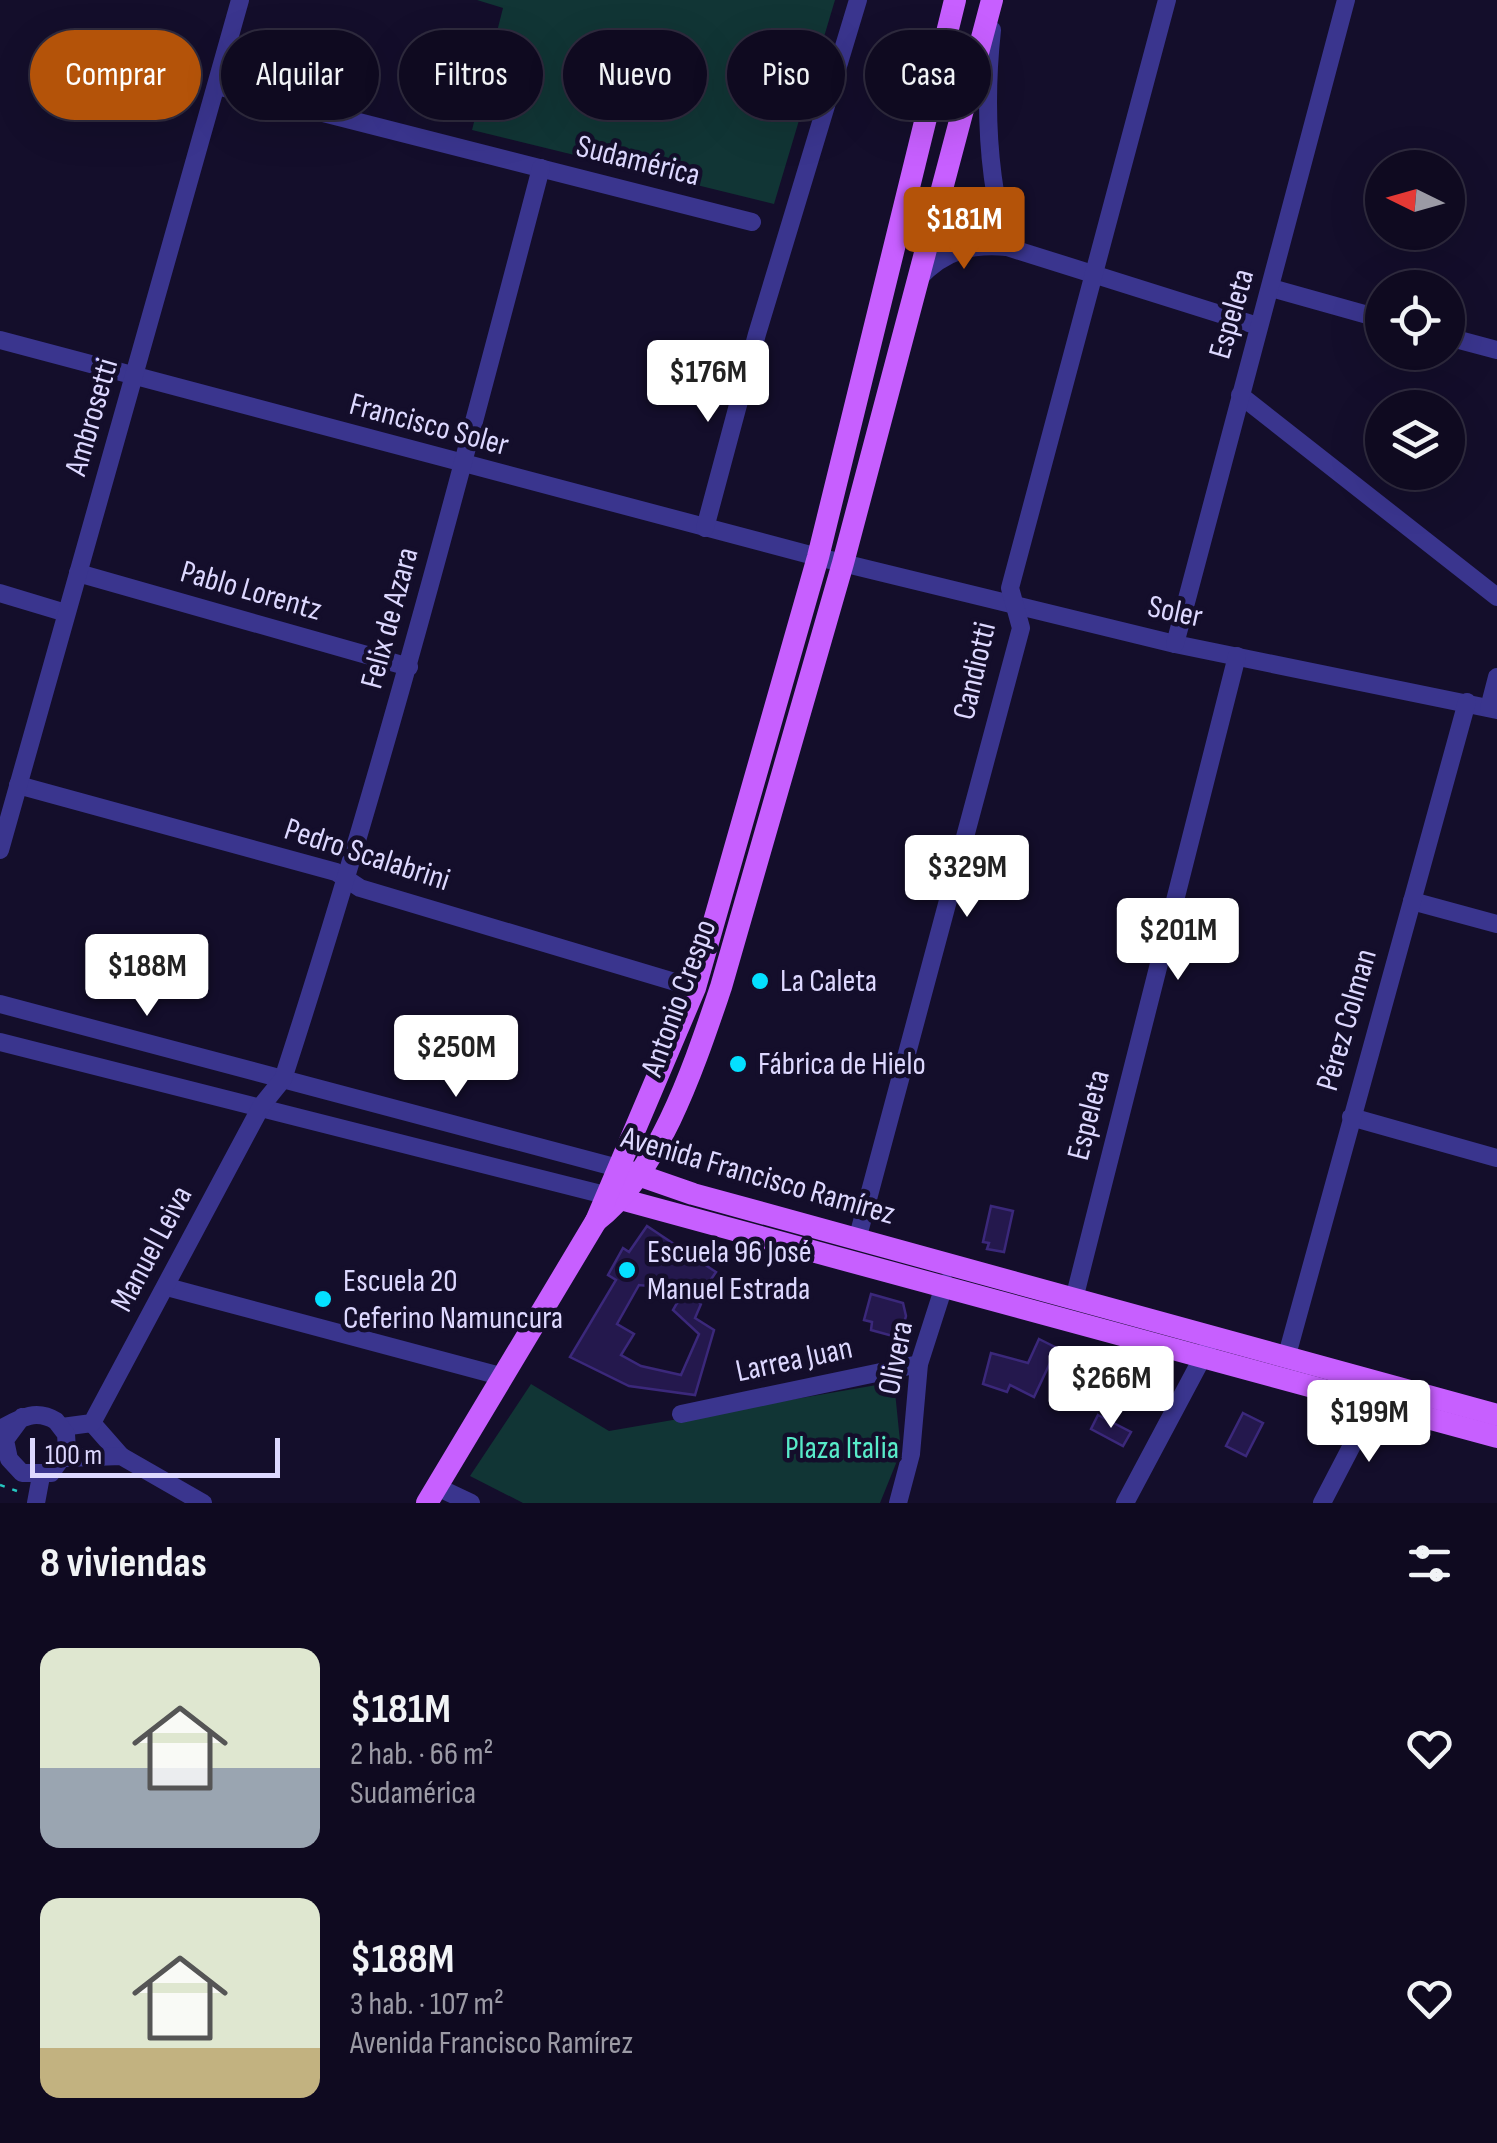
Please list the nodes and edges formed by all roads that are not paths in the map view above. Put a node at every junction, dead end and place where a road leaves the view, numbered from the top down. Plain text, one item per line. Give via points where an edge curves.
1 (240, 0) edge
2 (858, 0) edge
3 (954, 0) edge
4 (993, 0) edge
5 (1167, 0) edge
6 (1346, 0) edge
7 (218, 86) junction
8 (541, 168) junction
9 (752, 222) dead end
10 (1007, 247) junction
11 (1092, 276) junction
12 (916, 282) junction
13 (1271, 288) junction
14 (1365, 313) edge
15 (1258, 326) junction
16 (0, 340) edge
17 (1465, 341) edge
18 (1497, 350) edge
19 (135, 378) junction
20 (1240, 396) junction
21 (463, 465) junction
22 (706, 528) junction
23 (818, 558) junction
24 (843, 563) junction
25 (78, 573) junction
26 (0, 593) edge
27 (1497, 597) edge
28 (1014, 605) junction
29 (66, 613) junction
30 (1175, 644) junction
31 (1237, 656) junction
32 (409, 667) junction
33 (1497, 677) edge
34 (1467, 702) junction
35 (1493, 709) edge
36 (18, 786) junction
37 (6, 807) edge
38 (0, 850) edge
39 (348, 879) junction
40 (1412, 901) junction
41 (1497, 924) edge
42 (695, 988) junction
43 (0, 1004) edge
44 (0, 1042) edge
45 (283, 1079) junction
46 (262, 1105) junction
47 (1351, 1117) junction
48 (1497, 1158) edge
49 (628, 1171) junction
50 (615, 1197) junction
51 (857, 1240) junction
52 (944, 1284) junction
53 (166, 1287) junction
54 (1074, 1299) junction
55 (1208, 1345) junction
56 (1287, 1355) junction
57 (919, 1364) junction
58 (504, 1377) junction
59 (1373, 1405) junction
60 (681, 1414) dead end
61 (1497, 1415) edge
62 (22, 1417) junction
63 (92, 1423) junction
64 (62, 1427) junction
65 (0, 1429) edge
66 (1497, 1437) edge
67 (121, 1456) junction
68 (4, 1458) edge
69 (65, 1458) junction
70 (41, 1476) junction
71 (432, 1495) edge
72 (31, 1499) edge
73 (203, 1503) edge
74 (470, 1503) edge
75 (898, 1503) edge
76 (1125, 1503) edge
77 (1322, 1503) edge

1 - 7 street, Ambrosetti
2 - 22 street
3 - 23 main road, Antonio Crespo
4 - 10 street via 988,154
4 - 12 main road, Antonio Crespo
5 - 11 street, Candiotti
6 - 13 street, Espeleta
7 - 8 street, Sudamérica
7 - 19 street, Ambrosetti
8 - 9 street, Sudamérica
8 - 21 street, Felix de Azara
10 - 11 street
10 - 12 street via 956,250
11 - 15 street
11 - 28 street, Candiotti via 1010,588
12 - 24 main road, Antonio Crespo
13 - 14 street
13 - 15 street, Espeleta
15 - 20 street, Espeleta
16 - 19 street, Francisco Soler
17 - 18 street
19 - 21 street, Francisco Soler
19 - 25 street, Ambrosetti
20 - 27 street
20 - 30 street, Espeleta
21 - 22 street, Francisco Soler
21 - 32 street, Felix de Azara
22 - 23 street, Francisco Soler
23 - 24 street, Francisco Soler
23 - 42 main road, Antonio Crespo
24 - 28 street, Soler
24 - 49 main road, Antonio Crespo via 721,987 682,1090
25 - 29 street, Ambrosetti
25 - 32 street, Pablo Lorentz
26 - 29 street
28 - 30 street, Soler
28 - 51 street, Candiotti via 1020,628
29 - 36 street, Ambrosetti
30 - 31 street, Soler
31 - 34 street, Soler
31 - 54 street, Espeleta
32 - 39 street, Felix de Azara
33 - 35 street
34 - 35 street, Soler
34 - 40 street, Pérez Colman
36 - 37 street, Ambrosetti
36 - 39 street, Pedro Scalabrini
37 - 38 street, Ambrosetti
39 - 42 street, Pedro Scalabrini
39 - 45 street, Felix de Azara
40 - 41 street
40 - 47 street, Pérez Colman
42 - 49 main road, Antonio Crespo
43 - 45 street, Avenida Francisco Ramírez
44 - 46 street, Avenida Francisco Ramírez
45 - 46 street, Manuel Leiva
45 - 49 street, Avenida Francisco Ramírez
46 - 50 street, Avenida Francisco Ramírez
46 - 53 street, Manuel Leiva
47 - 48 street
47 - 56 street, Pérez Colman
49 - 50 main road, Antonio Crespo
49 - 51 main road, Avenida Francisco Ramírez
50 - 52 main road, Avenida Francisco Ramírez
50 - 58 main road, Antonio Crespo
51 - 54 main road, Avenida Francisco Ramírez
52 - 55 main road, Avenida Francisco Ramírez
52 - 57 street, Olivera
53 - 58 street
53 - 63 street, Manuel Leiva
54 - 55 main road, Avenida Francisco Ramírez
55 - 56 main road, Avenida Francisco Ramírez
55 - 59 main road, Avenida Francisco Ramírez
55 - 76 street
56 - 61 main road, Avenida Francisco Ramírez
57 - 60 street, Larrea Juan
57 - 75 street, Olivera via 911,1454
58 - 71 main road
59 - 66 main road, Avenida Francisco Ramírez
59 - 77 street
62 - 64 street via 40,1414
62 - 65 street
62 - 68 street via 6,1440
63 - 64 street
63 - 67 street
64 - 69 street
67 - 69 street
67 - 73 street
68 - 70 street via 22,1473
69 - 70 street
70 - 72 street
71 - 74 street

